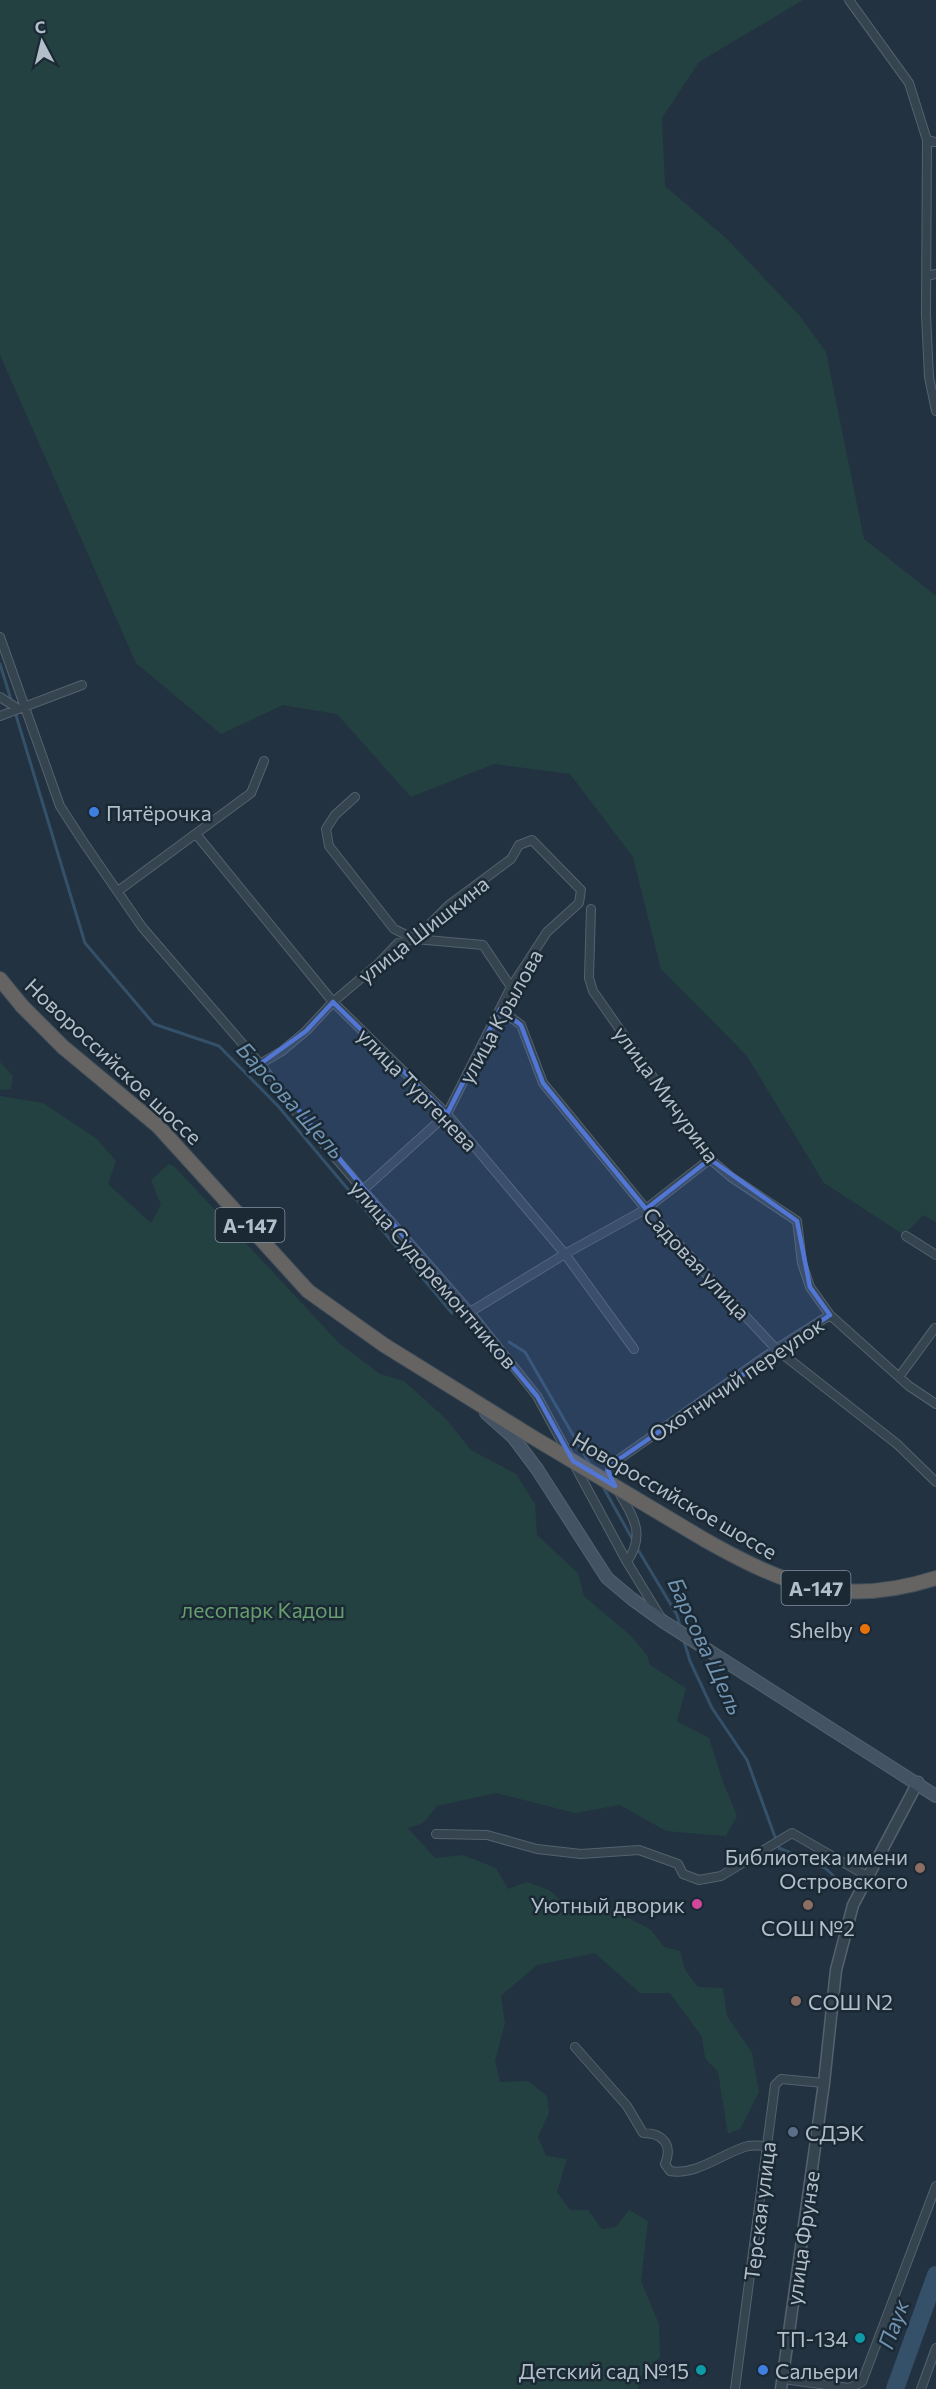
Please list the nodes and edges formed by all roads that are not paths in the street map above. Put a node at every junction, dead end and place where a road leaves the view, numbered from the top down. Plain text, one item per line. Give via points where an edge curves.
1 (849, 0) edge
2 (931, 141) edge
3 (932, 275) edge
4 (933, 377) edge
5 (936, 411) edge
6 (0, 637) edge
7 (82, 685) dead end
8 (0, 697) edge
9 (26, 706) junction
10 (17, 708) junction
11 (0, 716) edge
12 (264, 761) dead end
13 (354, 798) dead end
14 (196, 834) junction
15 (118, 891) junction
16 (581, 891) joint
17 (591, 909) dead end
18 (415, 939) junction
19 (0, 979) edge
20 (511, 987) junction
21 (333, 1002) junction
22 (500, 1009) junction
23 (260, 1064) junction
24 (447, 1114) junction
25 (710, 1159) junction
26 (363, 1190) junction
27 (646, 1209) junction
28 (906, 1236) dead end
29 (565, 1254) junction
30 (936, 1255) edge
31 (470, 1312) junction
32 (830, 1316) junction
33 (936, 1325) edge
34 (634, 1349) dead end
35 (776, 1349) junction
36 (899, 1377) junction
37 (475, 1402) junction
38 (936, 1404) edge
39 (936, 1482) edge
40 (627, 1562) junction
41 (936, 1578) edge
42 (666, 1624) junction
43 (918, 1782) junction
44 (936, 1796) edge
45 (436, 1834) dead end
46 (867, 1876) junction
47 (575, 2047) dead end
48 (824, 2083) junction
49 (767, 2146) junction
50 (936, 2186) edge
51 (936, 2348) edge
52 (782, 2384) edge
53 (735, 2389) edge
54 (921, 2389) edge

1 - 2 street via 909,82
2 - 3 street
3 - 4 street via 926,315
4 - 5 street
6 - 9 street, улица Судоремонтников
7 - 9 street
8 - 10 street
9 - 10 street
9 - 15 street, улица Судоремонтников via 60,806
10 - 11 street
12 - 14 street via 251,793
13 - 18 street via 326,829 329,846 394,929
14 - 15 street
14 - 21 street, улица Тургенева
15 - 23 street, улица Судоремонтников via 142,927
16 - 18 street, улица Шишкина via 532,840 519,845 511,859 449,905
16 - 20 street, улица Крылова via 579,903 547,932
17 - 25 street, улица Мичурина via 589,978 593,991
18 - 20 street via 483,945
18 - 21 street, улица Шишкина via 398,944
19 - 37 highway, Новороссийское шоссе / А-147 via 63,1047 158,1126 309,1292
20 - 22 street, улица Крылова
21 - 23 street, улица Шишкина via 306,1031
21 - 24 street, улица Тургенева
22 - 24 street, улица Крылова
22 - 27 street, Садовая улица via 521,1025 543,1083
23 - 26 street, улица Судоремонтников
24 - 26 street, улица Крылова
24 - 29 street, улица Тургенева
25 - 27 street
25 - 32 street, улица Мичурина via 797,1221 802,1263 810,1287
26 - 31 street, улица Судоремонтников
27 - 29 street
27 - 35 street, Садовая улица
28 - 30 street
29 - 31 street
29 - 34 street, улица Тургенева
31 - 40 street, улица Судоремонтников via 537,1396
32 - 35 street, Охотничий переулок
32 - 36 street, улица Мичурина
33 - 36 street
35 - 39 street, Садовая улица via 897,1444
35 - 40 street, Охотничий переулок via 610,1469 636,1523 638,1535
36 - 38 street, улица Мичурина
37 - 41 highway, Новороссийское шоссе / А-147, bridge via 767,1574 802,1586 873,1592
37 - 42 main road, Новороссийское шоссе via 513,1437 607,1578
40 - 42 street, улица Судоремонтников
42 - 43 main road, Новороссийское шоссе
43 - 44 main road, Новороссийское шоссе
43 - 46 street, улица Фрунзе
45 - 46 street via 487,1835 537,1849 581,1854 639,1850 678,1864 683,1874 699,1880 721,1876 792,1833
46 - 48 street, улица Фрунзе via 849,1916 836,1970
47 - 49 street via 627,2106 643,2133 653,2133 667,2144 670,2153 665,2164 670,2170 680,2172 700,2166 748,2146
48 - 49 street, Терская улица via 781,2079 775,2085
48 - 52 street, улица Фрунзе
49 - 53 street, Терская улица
50 - 52 street via 862,2382 849,2388
51 - 54 street

